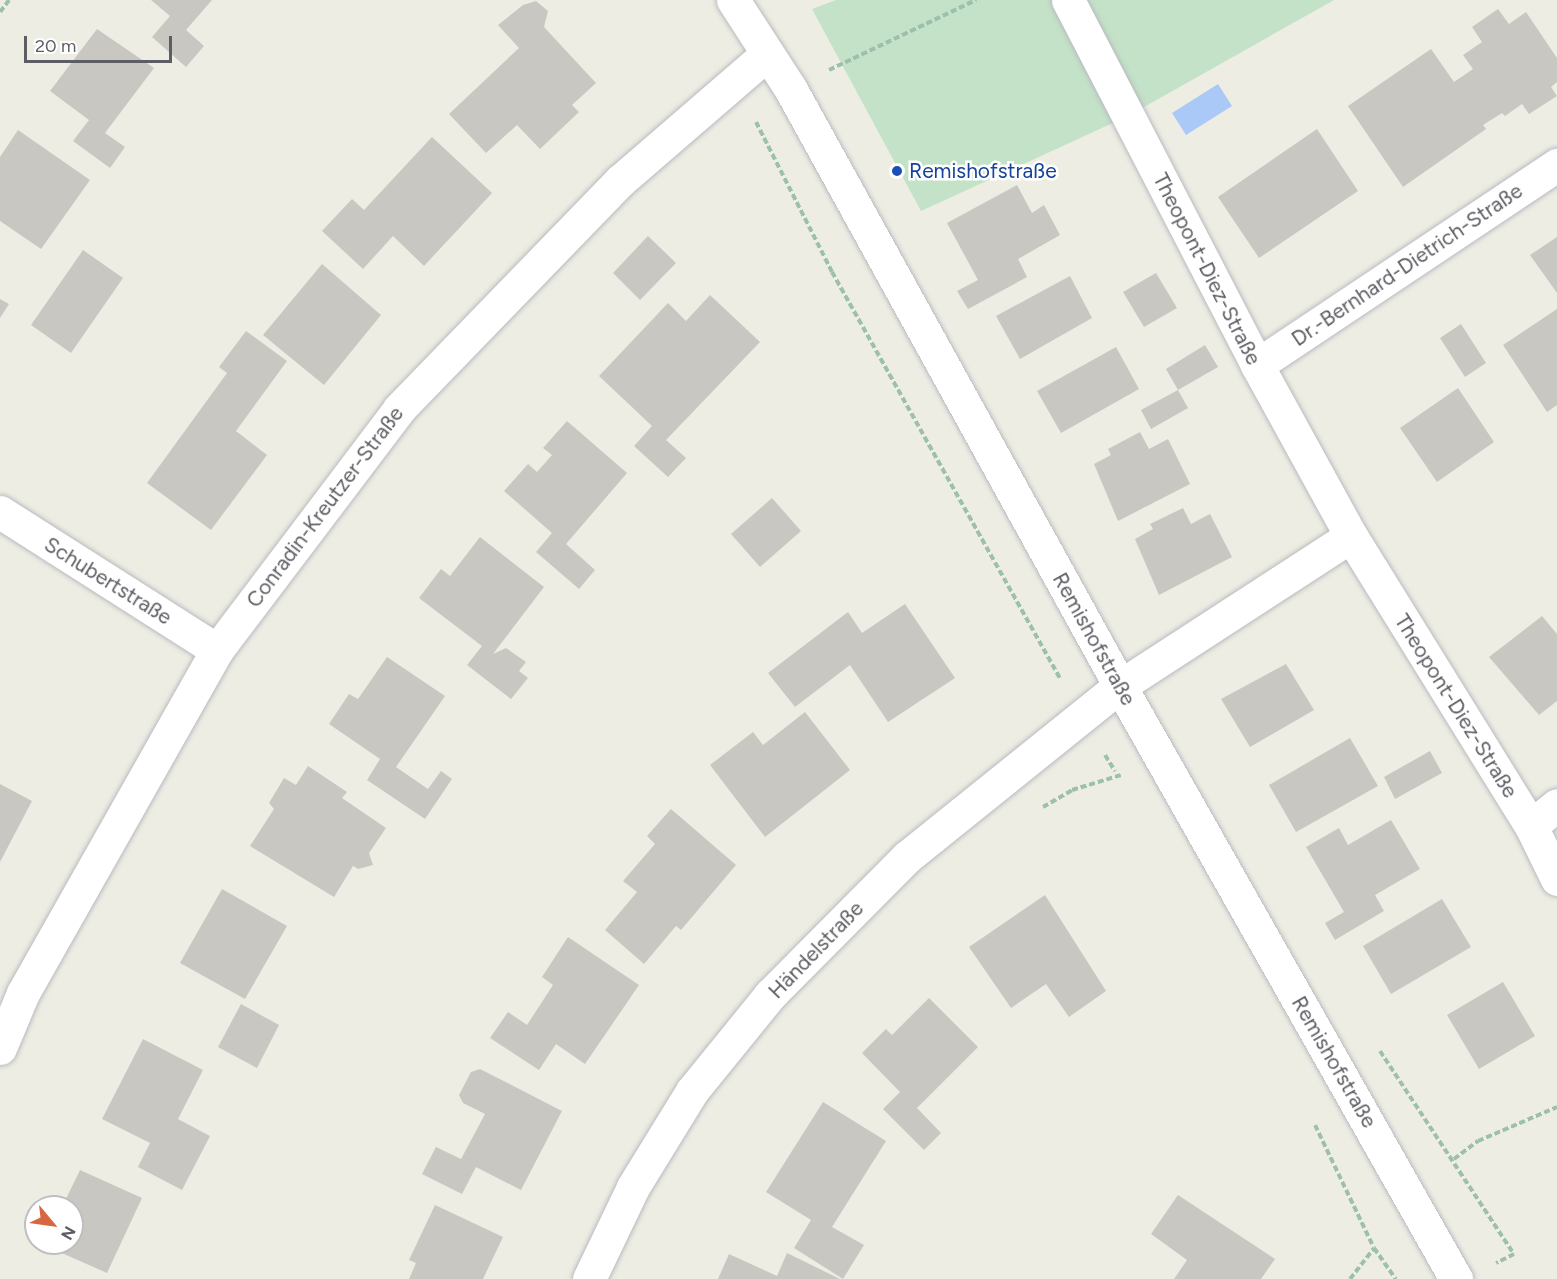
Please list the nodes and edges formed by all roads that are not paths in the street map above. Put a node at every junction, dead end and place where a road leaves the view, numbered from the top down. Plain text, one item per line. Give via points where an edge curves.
1 (733, 0) edge
2 (1068, 0) edge
3 (766, 55) junction
4 (1557, 165) edge
5 (1257, 365) junction
6 (0, 512) edge
7 (1351, 536) junction
8 (217, 650) junction
9 (1120, 686) junction
10 (1557, 805) edge
11 (1531, 826) junction
12 (1557, 879) edge
13 (0, 1048) edge
14 (589, 1279) edge
15 (1456, 1279) edge

1 - 3 street, Remishofstraße
2 - 5 street, Theopont-Diez-Straße
3 - 8 street, Conradin-Kreutzer-Straße via 620,181 399,409
3 - 9 street, Remishofstraße via 790,88
4 - 5 street, Dr.-Bernhard-Dietrich-Straße
5 - 7 street, Theopont-Diez-Straße
6 - 8 street, Schubertstraße
7 - 9 street
7 - 11 street, Theopont-Diez-Straße
8 - 13 street, Conradin-Kreutzer-Straße via 23,993
9 - 14 street, Händelstraße via 907,857 770,995 692,1091 633,1187
9 - 15 street, Remishofstraße
10 - 11 street
11 - 12 street, Theopont-Diez-Straße

